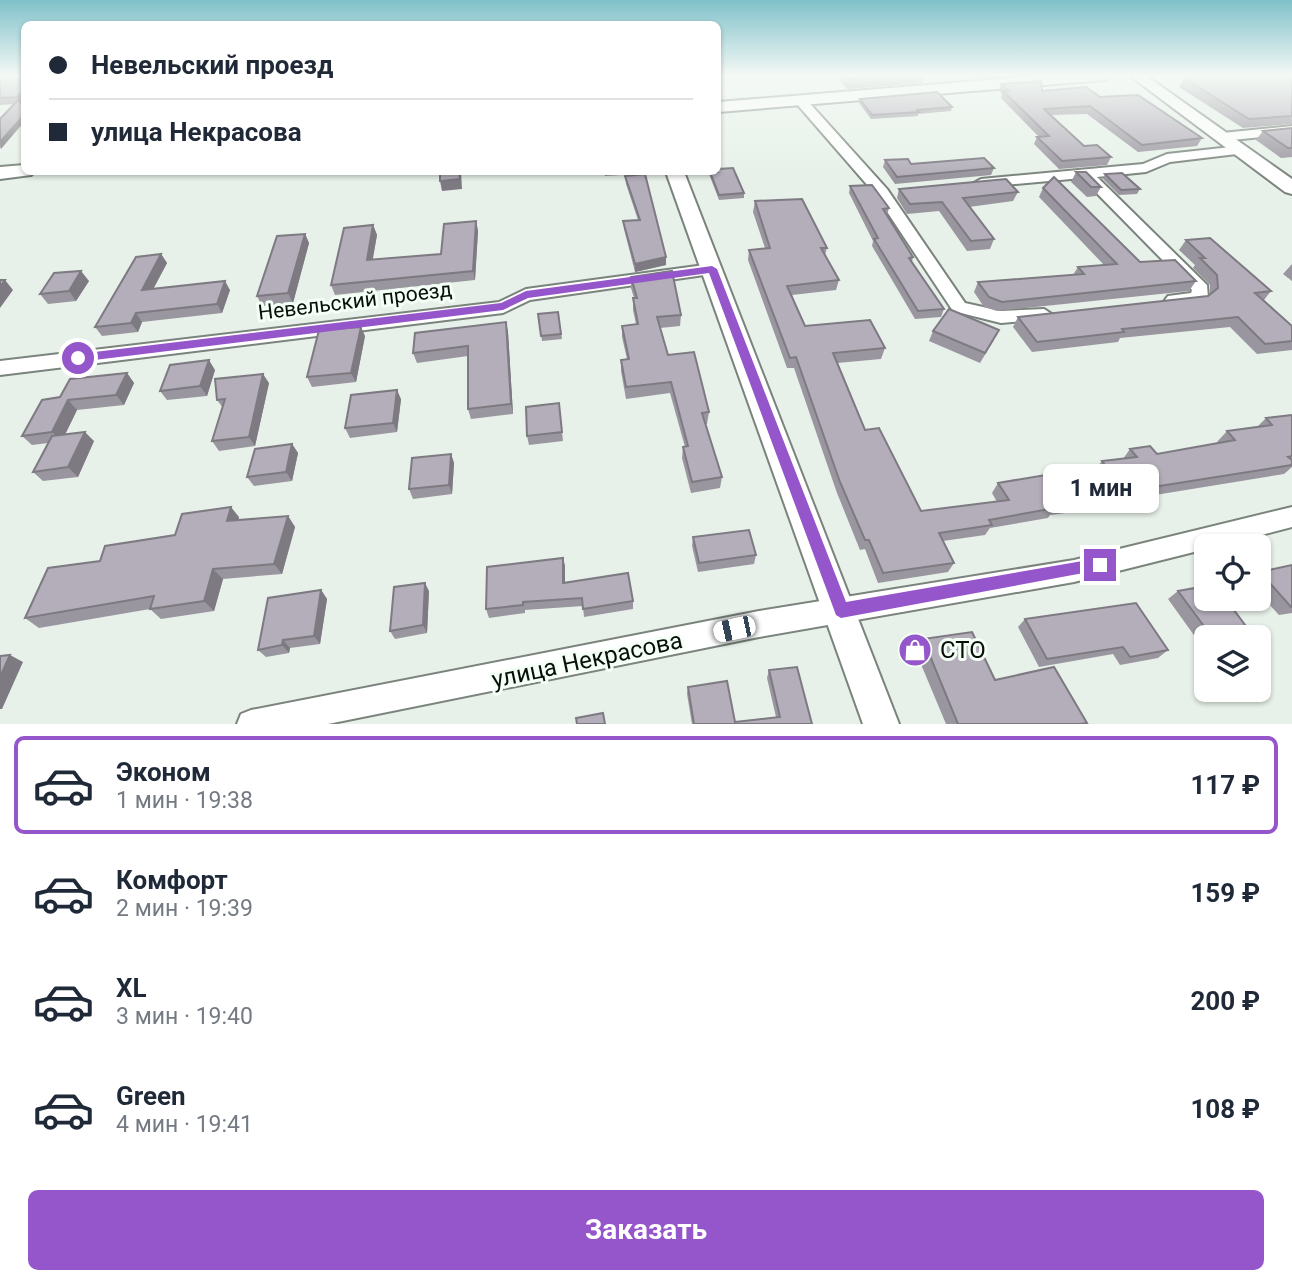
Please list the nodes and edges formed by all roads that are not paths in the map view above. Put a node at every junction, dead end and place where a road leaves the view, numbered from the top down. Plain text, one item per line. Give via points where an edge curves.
1 (809, 109) edge
2 (1183, 109) edge
3 (1292, 130) edge
4 (1222, 137) junction
5 (1240, 150) junction
6 (21, 171) edge
7 (0, 173) edge
8 (1086, 174) junction
9 (677, 175) edge
10 (964, 184) edge
11 (1292, 188) edge
12 (712, 269) junction
13 (1159, 302) edge
14 (1065, 312) edge
15 (0, 368) edge
16 (1292, 517) edge
17 (841, 610) junction
18 (251, 724) edge
19 (881, 724) edge

1 - 14 street via 889,191 959,307 997,320
2 - 4 street
3 - 4 street
4 - 5 street
5 - 8 street
5 - 11 street
6 - 7 main road
8 - 10 street
8 - 13 street via 1201,289 1199,298
9 - 12 street
12 - 15 street, Невельский проезд via 526,295 503,307
12 - 17 street
16 - 17 street, улица Некрасова via 1074,571
17 - 18 street, улица Некрасова
17 - 19 street

